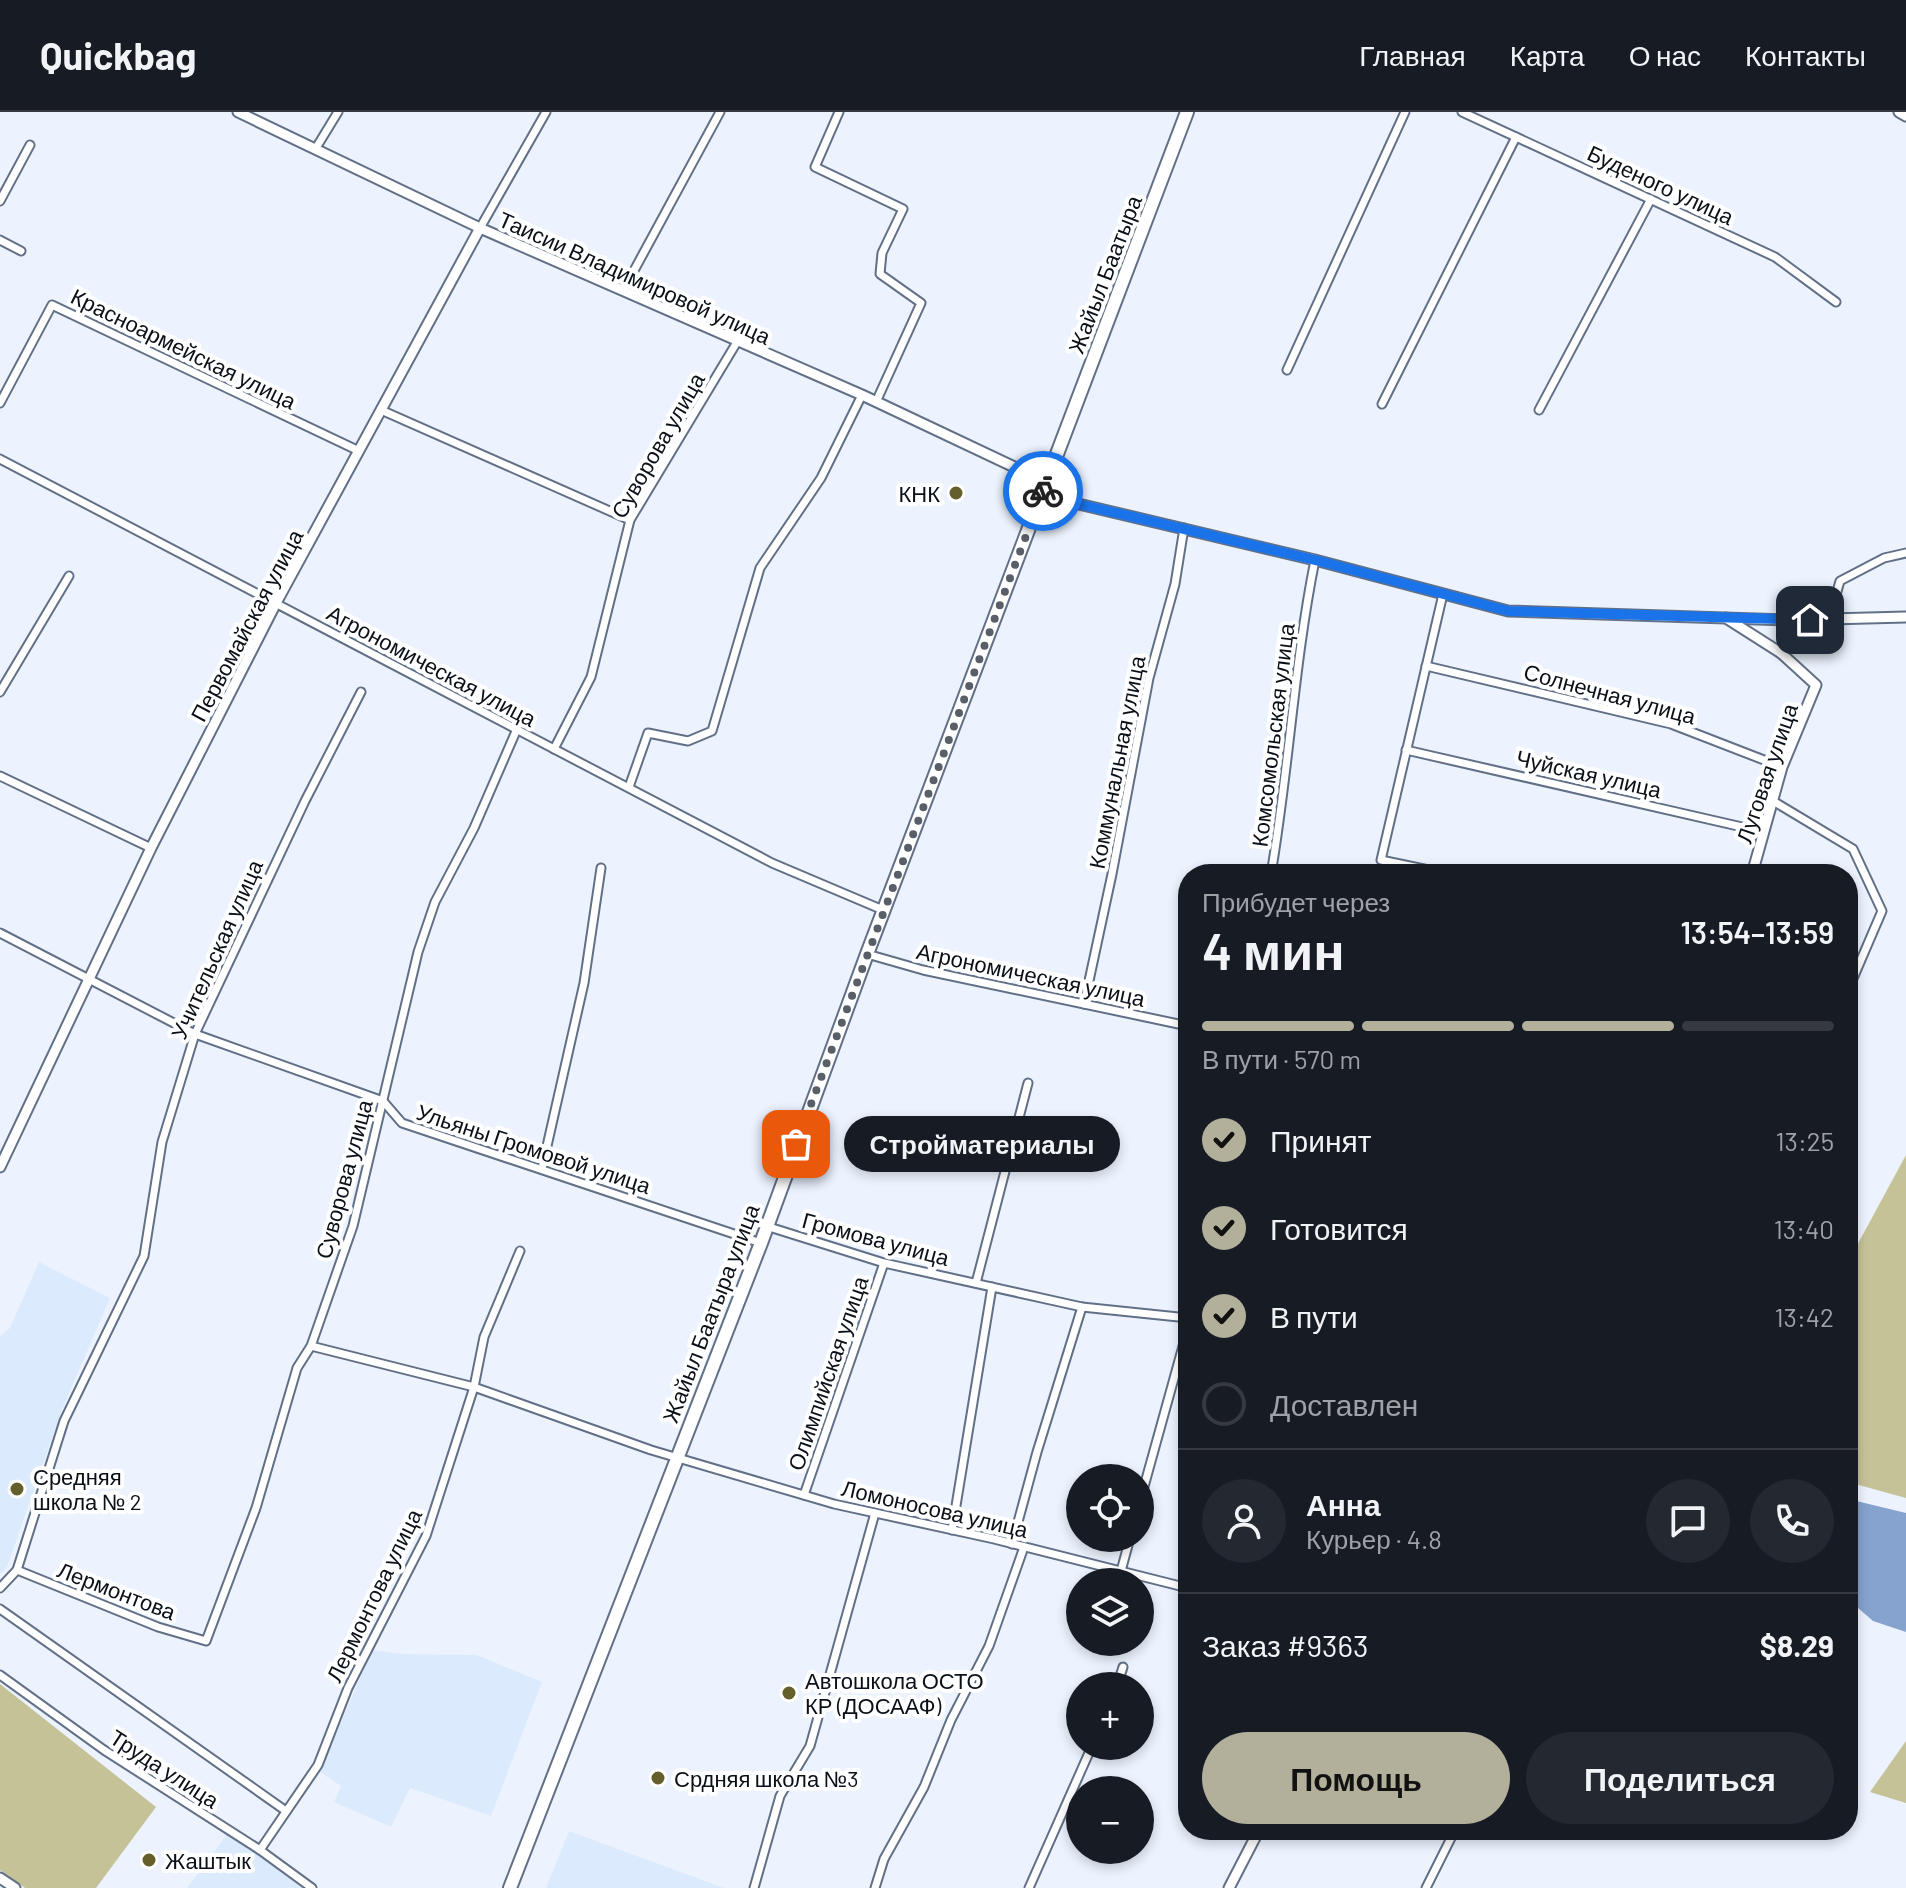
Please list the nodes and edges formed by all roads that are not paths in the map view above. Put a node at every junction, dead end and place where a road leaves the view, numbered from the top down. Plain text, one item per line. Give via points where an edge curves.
1 (238, 112) edge
2 (338, 112) edge
3 (546, 112) edge
4 (720, 112) edge
5 (839, 112) edge
6 (1187, 112) edge
7 (1405, 112) edge
8 (1462, 112) edge
9 (1899, 112) edge
10 (1906, 116) edge
11 (1516, 137) junction
12 (30, 145) dead end
13 (316, 148) junction
14 (1651, 199) junction
15 (0, 201) edge
16 (480, 228) junction
17 (0, 240) edge
18 (21, 251) dead end
19 (624, 289) junction
20 (1836, 302) dead end
21 (737, 342) junction
22 (1287, 370) dead end
23 (862, 395) junction
24 (876, 402) junction
25 (0, 403) edge
26 (1382, 404) dead end
27 (381, 410) junction
28 (1539, 410) dead end
29 (359, 451) junction
30 (0, 459) edge
31 (1046, 482) junction
32 (630, 520) junction
33 (1184, 528) junction
34 (1906, 553) edge
35 (1315, 560) junction
36 (69, 576) dead end
37 (1443, 594) junction
38 (276, 603) junction
39 (1906, 617) edge
40 (1726, 618) junction
41 (1829, 619) junction
42 (1791, 620) junction
43 (1781, 653) junction
44 (1426, 666) junction
45 (0, 692) edge
46 (361, 692) dead end
47 (517, 729) junction
48 (554, 749) junction
49 (1406, 750) junction
50 (1782, 767) junction
51 (0, 776) edge
52 (629, 787) junction
53 (1773, 801) junction
54 (1764, 832) junction
55 (151, 848) junction
56 (1273, 864) edge
57 (1400, 864) edge
58 (1755, 864) edge
59 (601, 868) dead end
60 (883, 910) junction
61 (0, 933) edge
62 (867, 954) junction
63 (1858, 967) edge
64 (89, 979) junction
65 (1084, 1004) junction
66 (1178, 1024) edge
67 (195, 1034) junction
68 (1028, 1083) dead end
69 (383, 1101) junction
70 (0, 1167) edge
71 (542, 1168) junction
72 (766, 1226) junction
73 (761, 1243) junction
74 (520, 1251) dead end
75 (884, 1263) junction
76 (976, 1283) junction
77 (992, 1287) junction
78 (1082, 1307) junction
79 (1178, 1317) edge
80 (311, 1346) junction
81 (1178, 1364) edge
82 (474, 1387) junction
83 (676, 1457) junction
84 (1150, 1464) edge
85 (804, 1495) junction
86 (875, 1513) junction
87 (952, 1530) junction
88 (1012, 1544) junction
89 (1024, 1547) junction
90 (1109, 1568) edge
91 (17, 1570) junction
92 (1154, 1579) edge
93 (1178, 1585) edge
94 (0, 1588) edge
95 (0, 1609) edge
96 (206, 1641) joint
97 (1123, 1667) dead end
98 (1121, 1672) edge
99 (0, 1675) edge
100 (1086, 1760) edge
101 (286, 1811) junction
102 (1254, 1840) edge
103 (1450, 1840) edge
104 (260, 1850) junction
105 (0, 1878) edge
106 (15, 1888) edge
107 (312, 1888) edge
108 (510, 1888) edge
109 (754, 1888) edge
110 (875, 1888) edge
111 (1029, 1888) edge
112 (1229, 1888) edge
113 (1426, 1888) edge

1 - 13 street, Таисии Владимировой улица
2 - 13 street
3 - 16 street, Первомайская улица
4 - 19 street
5 - 24 street via 815,167 903,209 882,253 880,274 921,303
6 - 31 highway, Жайыл Баатыра
7 - 22 street
8 - 11 street, Буденого улица
9 - 10 street
11 - 14 street, Буденого улица
11 - 26 street
12 - 15 street
13 - 16 street, Таисии Владимировой улица
14 - 20 street, Буденого улица via 1775,257
14 - 28 street
16 - 19 street, Таисии Владимировой улица
16 - 27 street, Первомайская улица
17 - 18 street
19 - 21 street, Таисии Владимировой улица
21 - 23 street, Таисии Владимировой улица
21 - 32 street, Суворова улица
23 - 24 street, Таисии Владимировой улица
23 - 52 street via 821,478 760,568 712,731 688,741 648,733
24 - 31 street, Таисии Владимировой улица
25 - 29 street, Красноармейская улица via 52,305
27 - 29 street, Первомайская улица
27 - 32 street
29 - 38 street, Первомайская улица
30 - 38 street, Агрономическая улица
31 - 33 street via 1070,502
31 - 60 highway, Жайыл Баатыра улица
32 - 48 street, Суворова улица via 591,677
33 - 35 street
33 - 65 street, Коммунальная улица
34 - 41 street via 1840,581
35 - 37 street
35 - 56 street, Комсомольская улица
36 - 45 street
37 - 40 street via 1508,611
37 - 44 street
38 - 47 street, Агрономическая улица
38 - 55 street, Первомайская улица
39 - 41 street
40 - 42 street
40 - 43 street
41 - 42 street
42 - 43 street
43 - 50 street, Луговая улица via 1816,685
44 - 49 street
44 - 50 street, Солнечная улица via 1671,724
46 - 67 street, Учительская улица
47 - 48 street, Агрономическая улица
47 - 69 street, Суворова улица via 435,902
48 - 52 street, Агрономическая улица
49 - 54 street, Чуйская улица
49 - 57 street via 1381,860
50 - 53 street, Луговая улица
51 - 55 street
52 - 60 street, Агрономическая улица via 772,863
53 - 54 street, Луговая улица
53 - 63 street via 1853,849 1882,911
54 - 58 street, Луговая улица
55 - 64 street, Первомайская улица
59 - 71 street via 584,983
60 - 62 highway, Жайыл Баатыра улица
61 - 64 street, Ульяны Громовой улица
62 - 65 street, Агрономическая улица
62 - 72 highway, Жайыл Баатыра улица
64 - 67 street, Ульяны Громовой улица
64 - 70 street, Первомайская улица
65 - 66 street, Агрономическая улица
67 - 69 street, Ульяны Громовой улица
67 - 91 street, Учительская улица via 162,1142 144,1256 64,1421
68 - 76 street, Громова улица
69 - 71 street, Ульяны Громовой улица via 402,1123
69 - 80 street, Суворова улица via 353,1226
71 - 73 street, Ульяны Громовой улица
72 - 73 highway, Жайыл Баатыра улица
72 - 75 street, Громова улица
73 - 83 highway, Жайыл Баатыра улица
74 - 82 street, Лермонтова улица via 484,1337
75 - 76 street, Громова улица
75 - 85 street, Олимпийская улица
76 - 77 street, Громова улица
77 - 78 street, Громова улица
77 - 87 street
78 - 79 street, Громова улица
78 - 88 street
80 - 82 street, Ломоносова улица
80 - 96 street, Суворова улица via 297,1368 256,1508
81 - 84 street
82 - 83 street, Ломоносова улица
82 - 101 street, Лермонтова улица via 426,1536 348,1688 318,1765
83 - 85 street, Ломоносова улица
83 - 108 highway, Жайыл Баатыра улица
85 - 86 street, Ломоносова улица
86 - 87 street, Ломоносова улица
86 - 109 street via 810,1746 780,1796
87 - 88 street, Ломоносова улица
88 - 89 street, Ломоносова улица
89 - 90 street, Ломоносова улица
89 - 110 street via 989,1646 924,1787 884,1859
91 - 94 street, Учительская улица
91 - 96 street, Лермонтова
92 - 93 street, Ломоносова улица
95 - 101 street
97 - 98 street
99 - 104 street, Труда улица via 104,1750
100 - 111 street
101 - 104 street, Лермонтова улица
102 - 112 street
103 - 113 street
104 - 107 street, Труда улица
105 - 106 street

